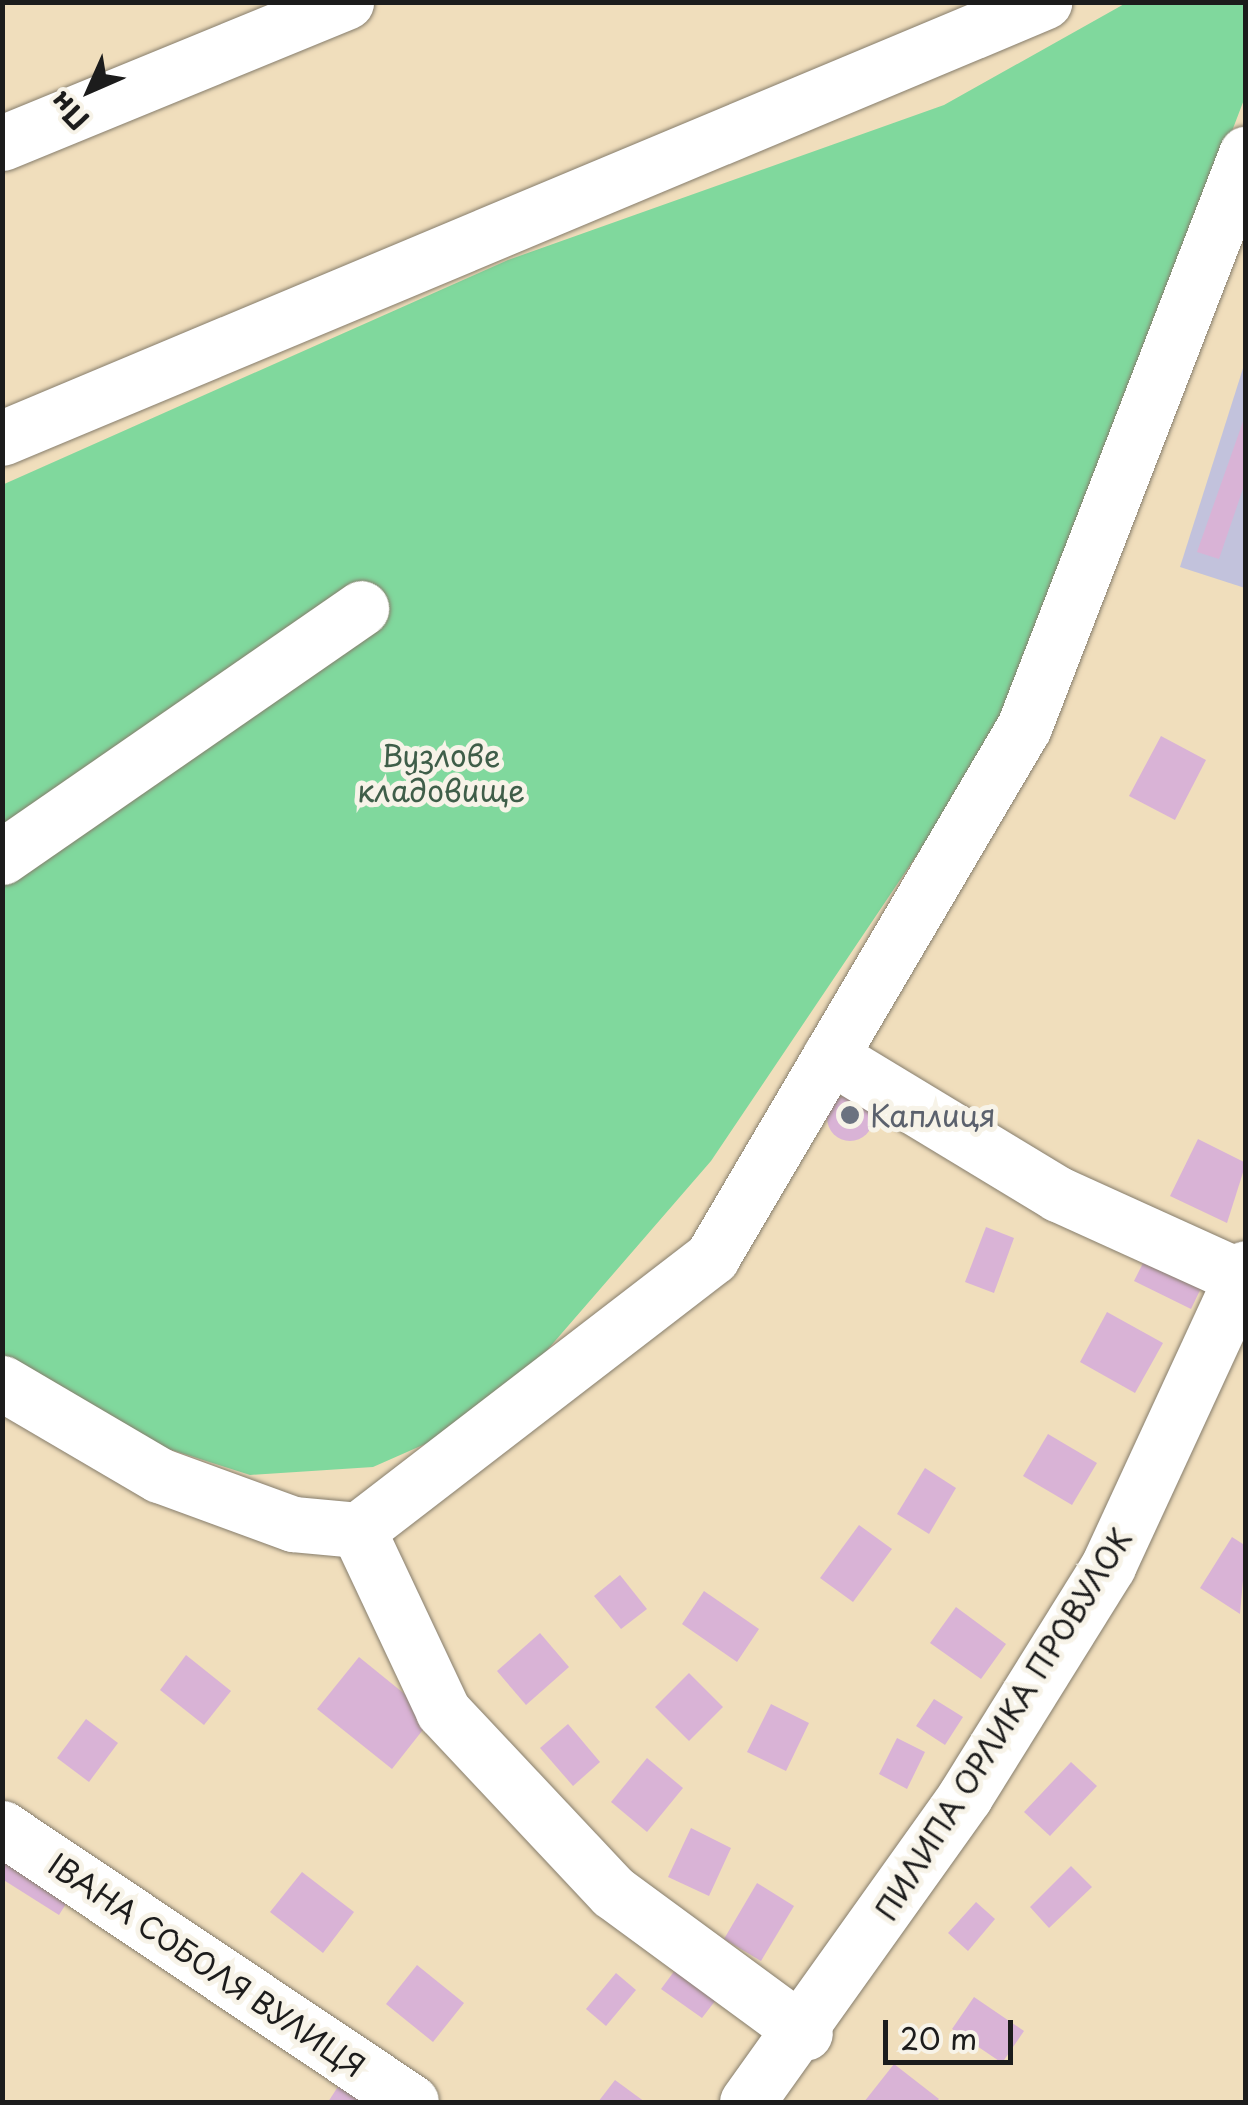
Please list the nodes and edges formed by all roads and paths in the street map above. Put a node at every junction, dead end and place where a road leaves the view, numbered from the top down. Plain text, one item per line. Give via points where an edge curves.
1 (346, 2) edge
2 (1044, 2) edge
3 (2, 143) edge
4 (1246, 154) edge
5 (2, 438) edge
6 (361, 608) dead end
7 (2, 857) edge
8 (830, 1056) junction
9 (1243, 1273) edge
10 (2, 1383) edge
11 (358, 1530) junction
12 (2, 1828) edge
13 (805, 2033) junction
14 (411, 2102) edge
15 (747, 2102) edge

1 - 3 street
2 - 5 street
4 - 8 street via 1024,727
6 - 7 street
8 - 9 street via 1058,1194
8 - 11 street via 712,1257
9 - 13 street, ПИЛИПА ОРЛИКА ПРОВУЛОК via 1108,1566
10 - 11 street via 159,1475 293,1524
11 - 13 street via 443,1711 613,1892
12 - 14 street, ІВАНА СОБОЛЯ ВУЛИЦЯ
13 - 15 street, ПИЛИПА ОРЛИКА ПРОВУЛОК

